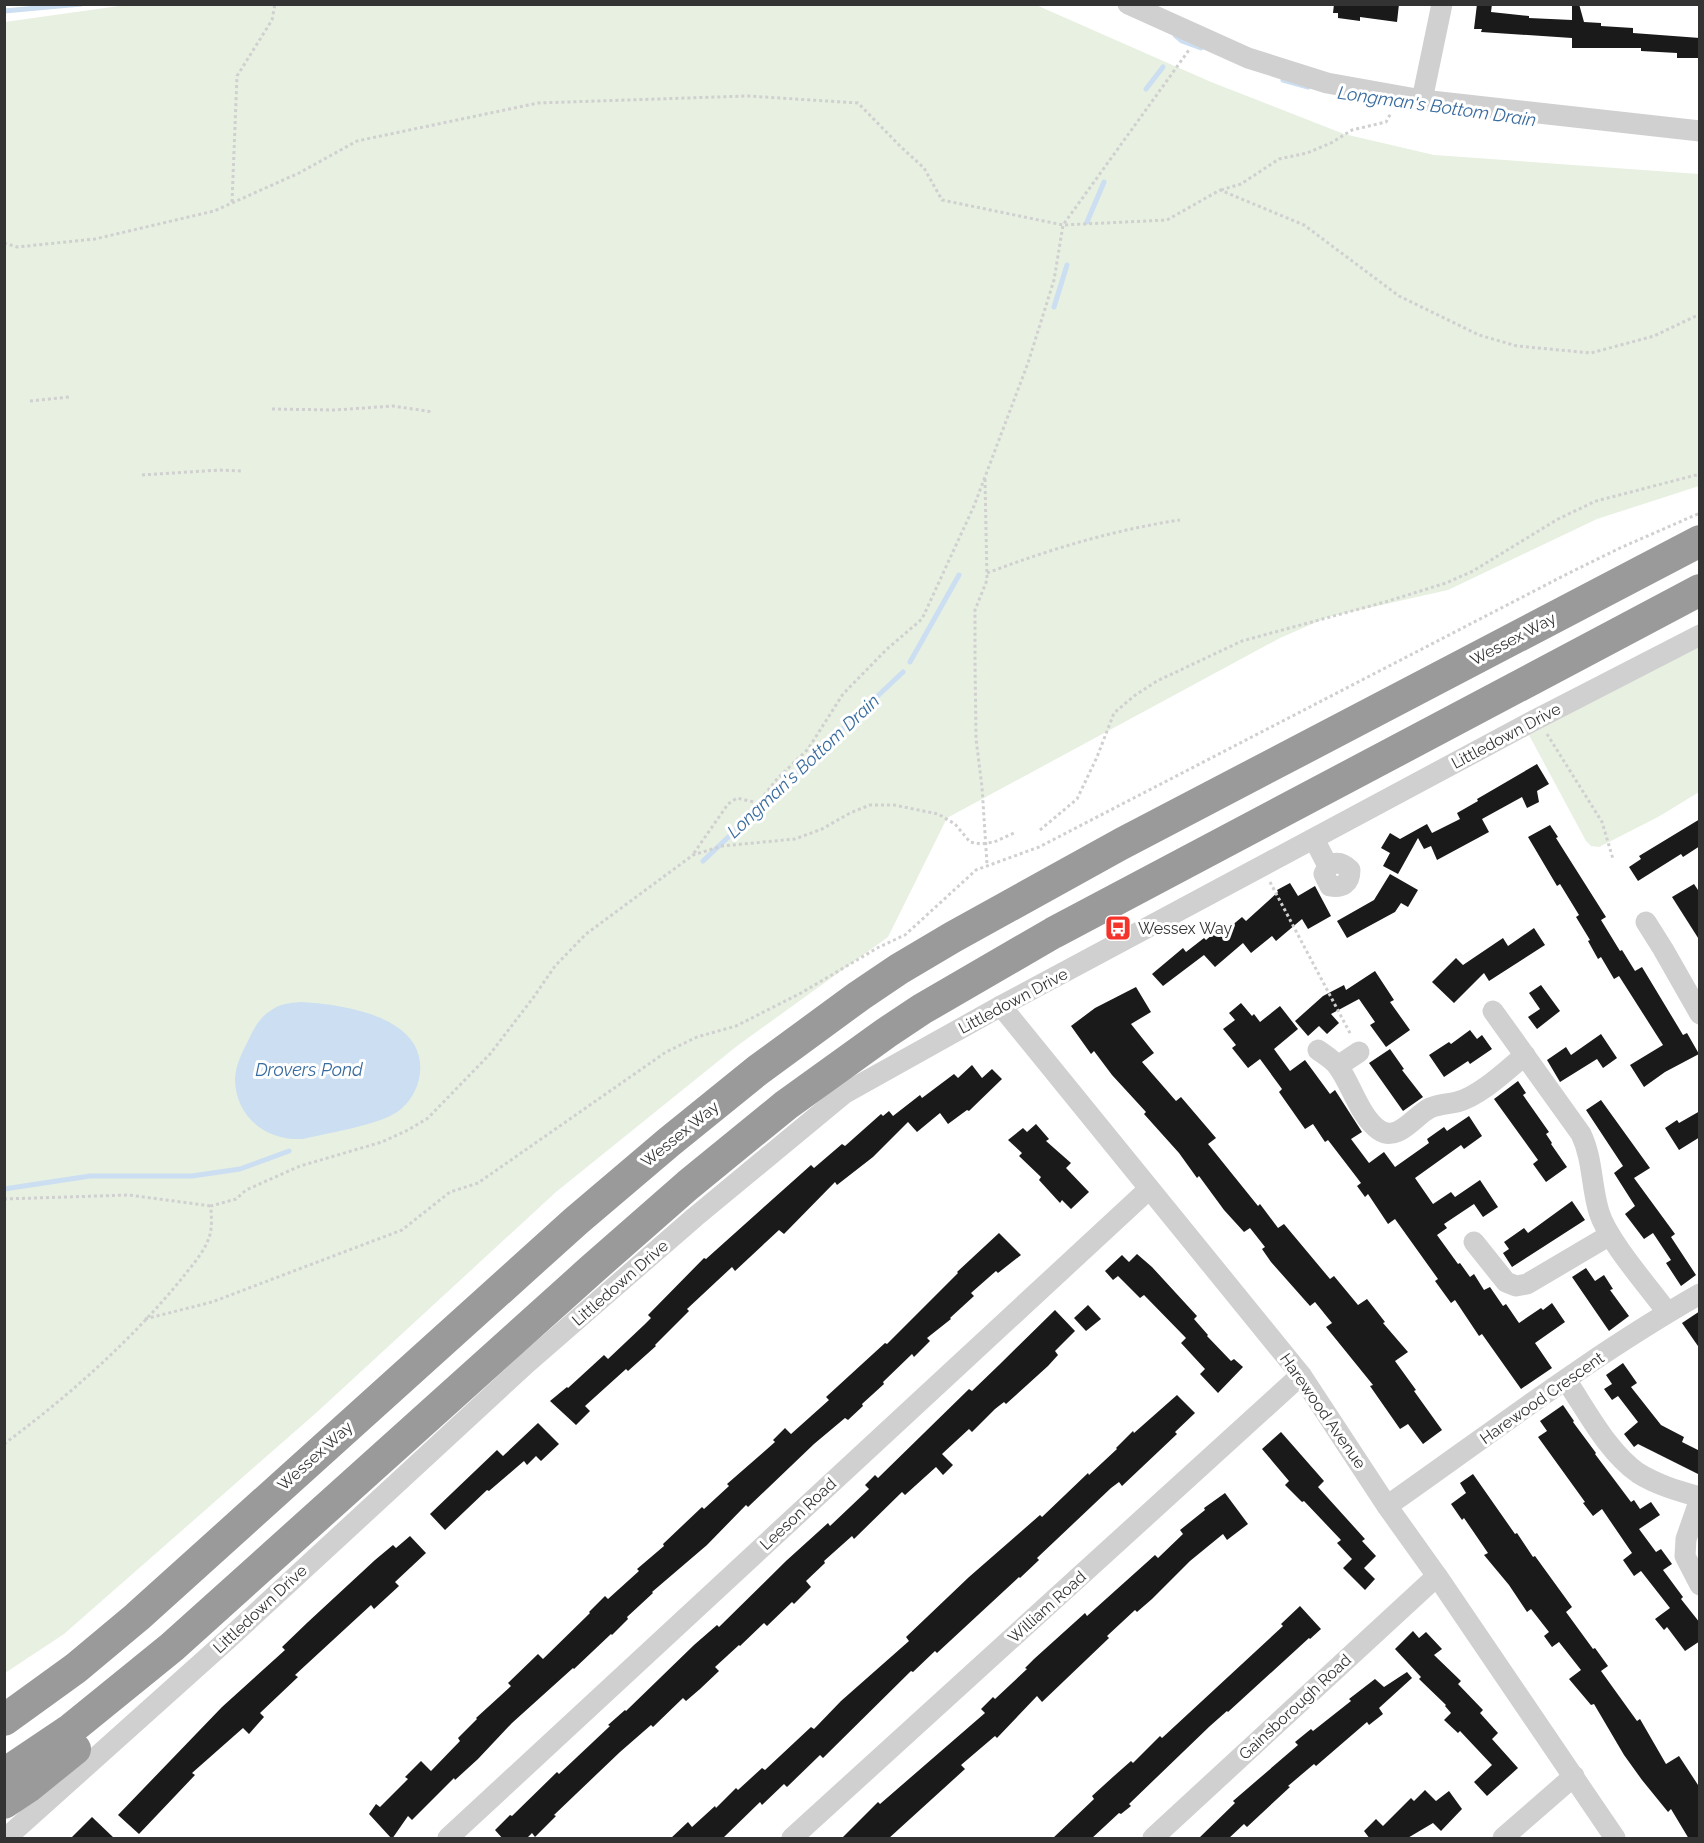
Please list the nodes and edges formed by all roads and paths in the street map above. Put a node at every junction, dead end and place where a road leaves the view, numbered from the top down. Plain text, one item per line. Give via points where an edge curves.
1 (275, 4) edge
2 (1128, 4) edge
3 (1442, 4) edge
4 (1199, 36) junction
5 (1400, 96) junction
6 (1422, 99) junction
7 (1700, 131) edge
8 (1220, 190) junction
9 (232, 202) junction
10 (1063, 225) junction
11 (4, 243) edge
12 (1700, 314) edge
13 (69, 397) dead end
14 (30, 401) dead end
15 (272, 409) dead end
16 (433, 412) dead end
17 (241, 471) dead end
18 (1700, 474) edge
19 (142, 475) dead end
20 (985, 477) junction
21 (1700, 513) edge
22 (1180, 520) dead end
23 (1700, 541) edge
24 (987, 573) junction
25 (1700, 590) edge
26 (1700, 635) edge
27 (1531, 722) junction
28 (1040, 830) dead end
29 (1014, 833) dead end
30 (1314, 839) junction
31 (986, 844) junction
32 (693, 855) junction
33 (1613, 859) dead end
34 (987, 864) junction
35 (1328, 866) dead end
36 (1262, 867) junction
37 (1646, 922) dead end
38 (1001, 1006) junction
39 (1493, 1011) dead end
40 (1700, 1014) edge
41 (1318, 1050) dead end
42 (1359, 1052) joint
43 (1525, 1055) junction
44 (1338, 1066) junction
45 (1149, 1189) junction
46 (4, 1199) edge
47 (211, 1206) junction
48 (1610, 1235) junction
49 (1474, 1242) dead end
50 (1700, 1294) edge
51 (1667, 1312) junction
52 (145, 1319) junction
53 (1301, 1375) junction
54 (1566, 1380) junction
55 (4, 1444) edge
56 (1700, 1498) edge
57 (1387, 1506) junction
58 (190, 1568) junction
59 (1437, 1576) junction
60 (1699, 1583) edge
61 (232, 1592) junction
62 (4, 1698) edge
63 (4, 1720) edge
64 (4, 1774) edge
65 (1574, 1776) junction
66 (4, 1803) edge
67 (6, 1839) edge
68 (448, 1839) edge
69 (792, 1839) edge
70 (1153, 1839) edge
71 (1503, 1839) edge
72 (1615, 1839) edge

1 - 9 path via 272,20 237,76
2 - 4 street
3 - 6 street
4 - 5 street via 1248,58 1327,83
4 - 10 path
5 - 6 street
5 - 8 path via 1386,122 1352,130 1307,153 1279,159 1241,184
6 - 7 street
8 - 10 path via 1167,220
8 - 12 path via 1304,225 1399,296 1479,336 1517,346 1591,353 1654,336
9 - 10 path via 299,173 357,141 538,103 748,96 858,103 924,168 942,200
9 - 11 path via 214,211 95,239 18,247
10 - 20 path via 1054,280 1032,353
13 - 14 path
15 - 16 path via 393,406
17 - 19 path
18 - 28 path via 1596,501 1446,583 1242,641 1157,681 1114,714 1077,799
20 - 24 path
20 - 32 path via 922,619 843,694 807,749 758,803 737,798 728,804
21 - 34 path via 1610,553 1039,847
22 - 24 path via 1125,529 1059,547
23 - 58 highway, Wessex Way via 1131,839 953,937 859,996 758,1070 593,1207
24 - 31 path via 975,610 976,739
25 - 61 highway via 1053,933 922,1009 786,1105 688,1185
26 - 27 street, Littledown Drive
27 - 30 street, Littledown Drive
27 - 33 path via 1550,736 1602,822
29 - 31 path
30 - 35 street
30 - 36 street, Littledown Drive
31 - 32 path via 970,842 955,824 938,814 882,805 850,813 795,839 722,846
31 - 34 path
32 - 47 path via 586,934 555,966 490,1054 428,1118 382,1142 300,1167 246,1190 236,1199
34 - 52 path via 905,935 775,1007 666,1052 478,1183 450,1192 402,1230 212,1302
36 - 38 street, Littledown Drive
36 - 42 path
37 - 40 street
38 - 45 street, Harewood Avenue
38 - 67 street, Littledown Drive via 845,1093 713,1203 527,1363
39 - 43 street
41 - 44 street
42 - 44 street
43 - 44 street via 1485,1088 1458,1102 1431,1108 1394,1133 1375,1126
43 - 48 street via 1581,1134 1588,1149 1599,1212
45 - 53 street, Harewood Avenue
45 - 68 street, Leeson Road
46 - 47 path via 129,1195
47 - 52 path via 211,1231 197,1259
48 - 49 street via 1527,1284 1516,1286 1506,1282
48 - 51 street
50 - 51 street, Harewood Crescent
51 - 54 street, Harewood Crescent
52 - 55 path via 87,1378
53 - 57 street, Harewood Avenue
53 - 69 street, William Road
54 - 56 street via 1625,1462 1654,1482
54 - 57 street, Harewood Crescent
56 - 60 street via 1684,1556
57 - 59 street, Harewood Avenue
58 - 62 highway
58 - 63 highway, Wessex Way via 76,1668
59 - 65 street, Harewood Avenue
59 - 70 street, Gainsborough Road
61 - 64 highway via 172,1647 71,1729
61 - 66 highway via 183,1652 141,1692 99,1730
65 - 71 street
65 - 72 street, Harewood Avenue

